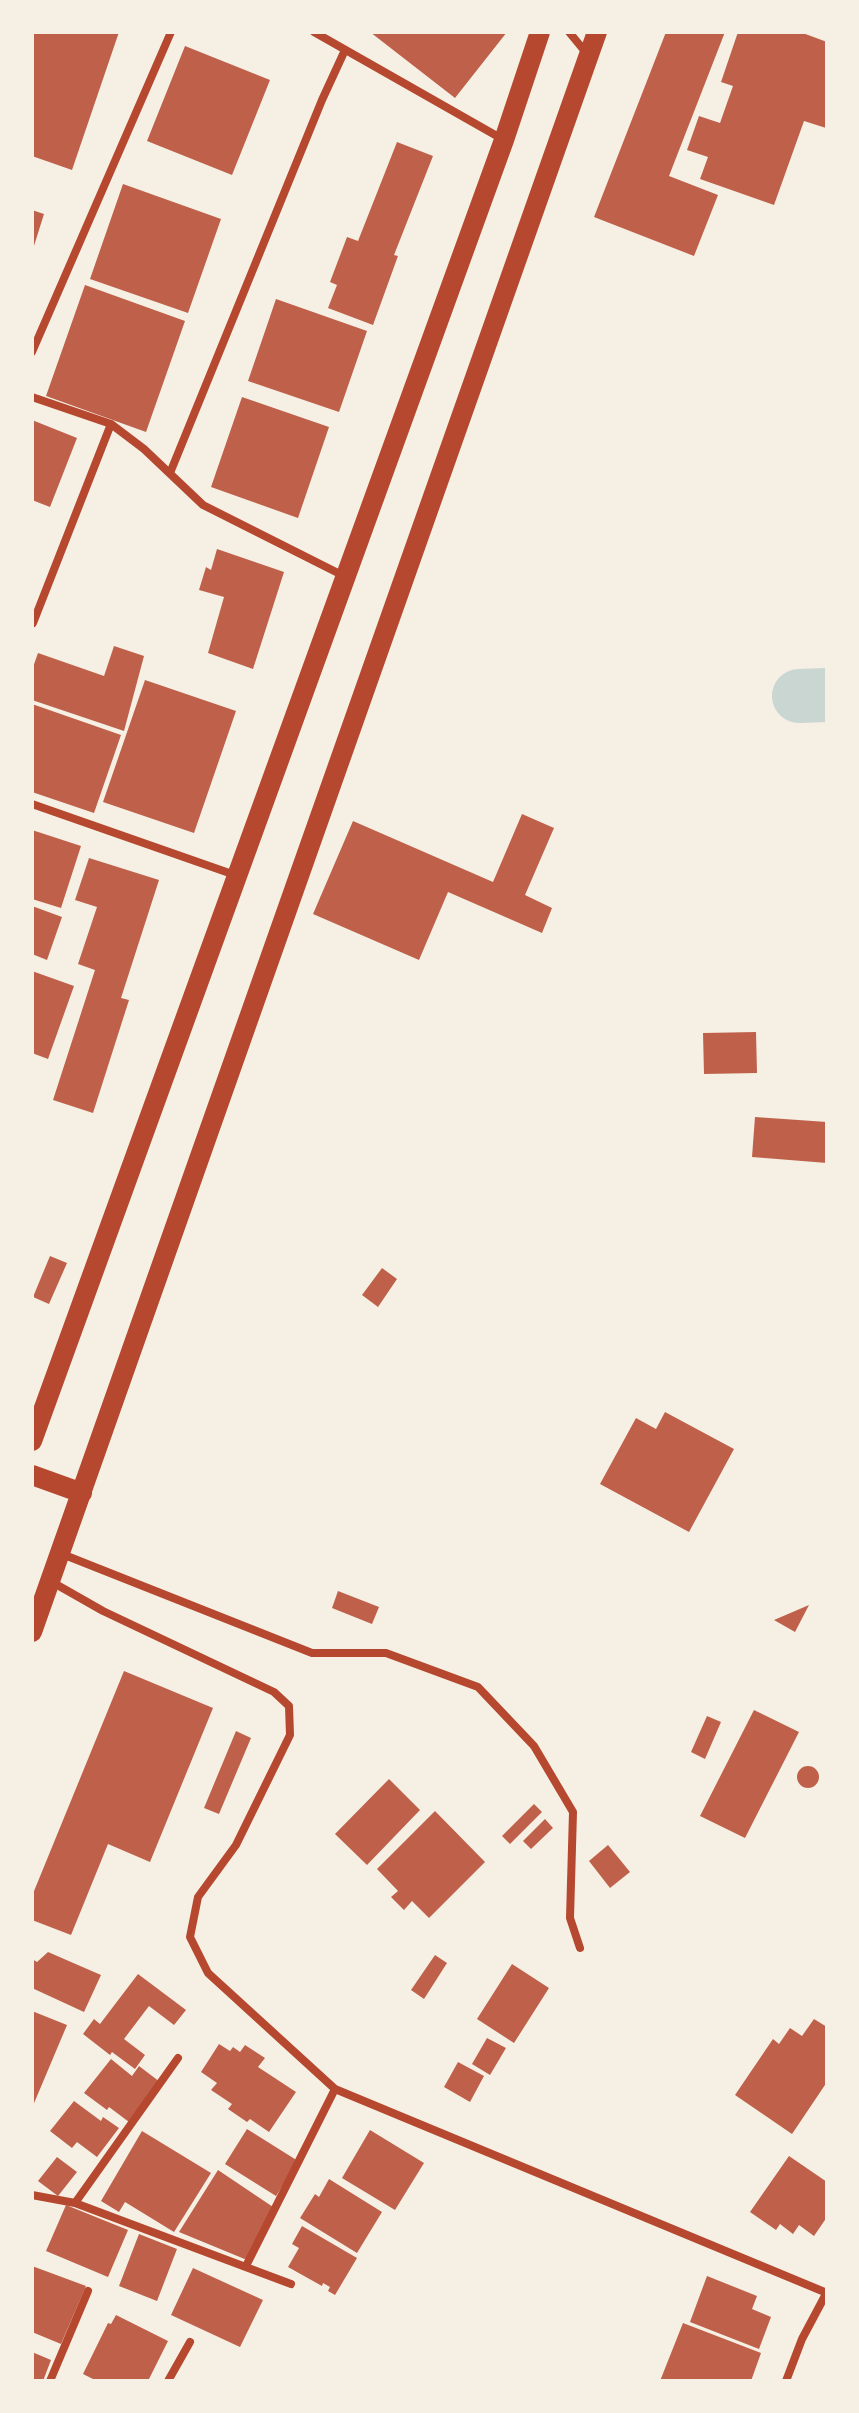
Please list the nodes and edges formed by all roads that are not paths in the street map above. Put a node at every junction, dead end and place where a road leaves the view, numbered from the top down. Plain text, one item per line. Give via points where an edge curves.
1 (171, 32) edge
2 (314, 32) edge
3 (540, 32) edge
4 (569, 32) edge
5 (597, 32) edge
6 (345, 50) junction
7 (589, 56) junction
8 (504, 140) junction
9 (32, 352) edge
10 (32, 397) edge
11 (111, 424) junction
12 (170, 473) junction
13 (344, 577) junction
14 (32, 623) edge
15 (32, 804) edge
16 (236, 875) junction
17 (32, 1441) edge
18 (32, 1475) edge
19 (82, 1493) junction
20 (61, 1554) junction
21 (32, 1573) edge
22 (51, 1582) junction
23 (32, 1632) edge
24 (580, 1948) dead end
25 (178, 2058) dead end
26 (335, 2089) junction
27 (32, 2195) edge
28 (75, 2203) junction
29 (246, 2266) junction
30 (291, 2284) dead end
31 (88, 2291) dead end
32 (827, 2293) edge
33 (190, 2342) dead end
34 (51, 2381) edge
35 (168, 2381) edge
36 (786, 2381) edge

1 - 9 street
2 - 6 street
3 - 8 main road
4 - 7 street
5 - 7 main road
6 - 8 street
6 - 12 street
7 - 19 main road
8 - 13 main road
10 - 11 street
11 - 12 street
11 - 14 street
12 - 13 street via 203,505
13 - 16 main road
15 - 16 street
16 - 17 main road
18 - 19 main road
19 - 20 main road
20 - 22 main road
20 - 24 street via 312,1653 386,1653 478,1687 534,1746 573,1812 570,1918
21 - 22 main road
22 - 23 main road
22 - 26 street via 274,1692 289,1706 290,1735 236,1845 198,1897 190,1937 208,1973
25 - 28 street
26 - 29 street
26 - 32 street
27 - 28 street
28 - 29 street
29 - 30 street
31 - 34 street
32 - 36 street
33 - 35 street

